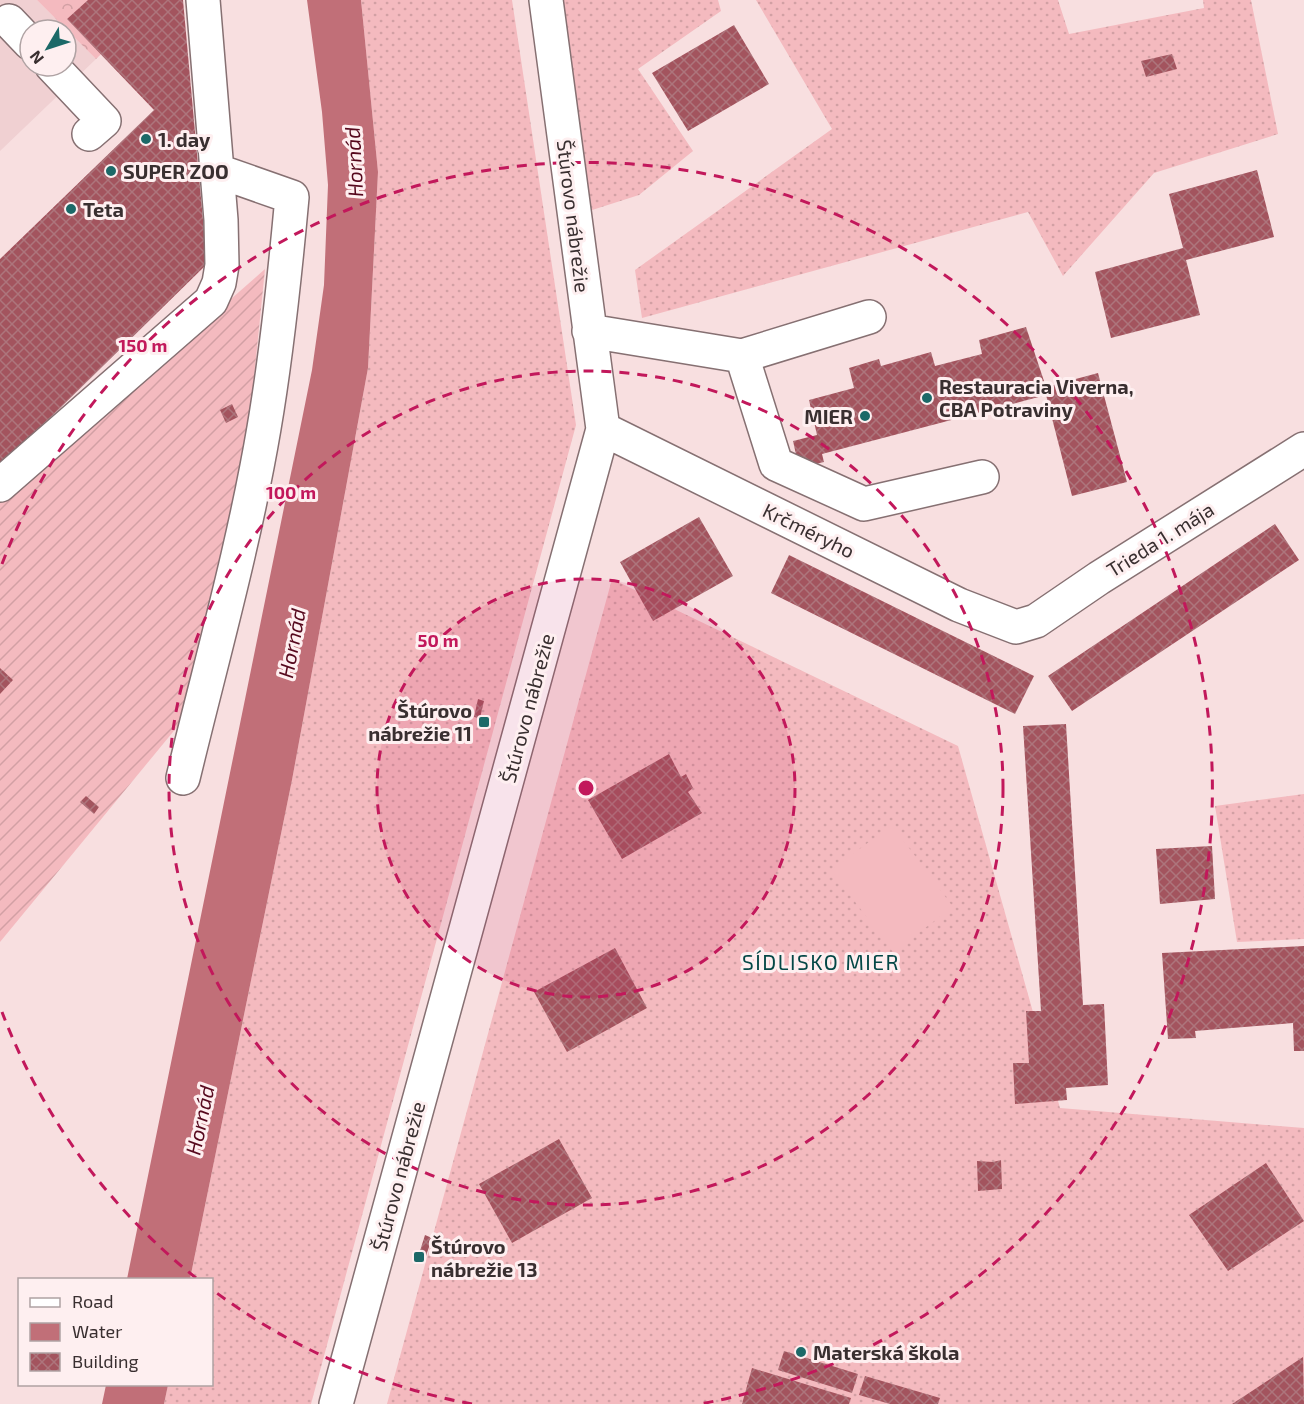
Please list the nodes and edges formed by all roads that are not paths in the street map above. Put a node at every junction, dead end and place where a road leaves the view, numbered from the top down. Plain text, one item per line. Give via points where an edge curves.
1 (203, 0) edge
2 (546, 0) edge
3 (63, 78) edge
4 (89, 134) dead end
5 (218, 171) junction
6 (869, 317) dead end
7 (589, 331) junction
8 (742, 356) junction
9 (603, 429) junction
10 (1304, 449) edge
11 (982, 477) dead end
12 (0, 485) edge
13 (1016, 627) joint
14 (183, 778) dead end
15 (336, 1404) edge

1 - 5 street
2 - 7 street, Štúrovo nábrežie
3 - 4 street via 104,121
5 - 12 street via 222,265 211,301
5 - 14 street via 292,197 264,428
6 - 8 street
7 - 8 street
7 - 9 street, Štúrovo nábrežie
8 - 11 street via 776,464 864,504
9 - 13 street, Krčméryho via 959,605
9 - 15 street, Štúrovo nábrežie
10 - 13 street, Trieda 1. mája via 1036,621

